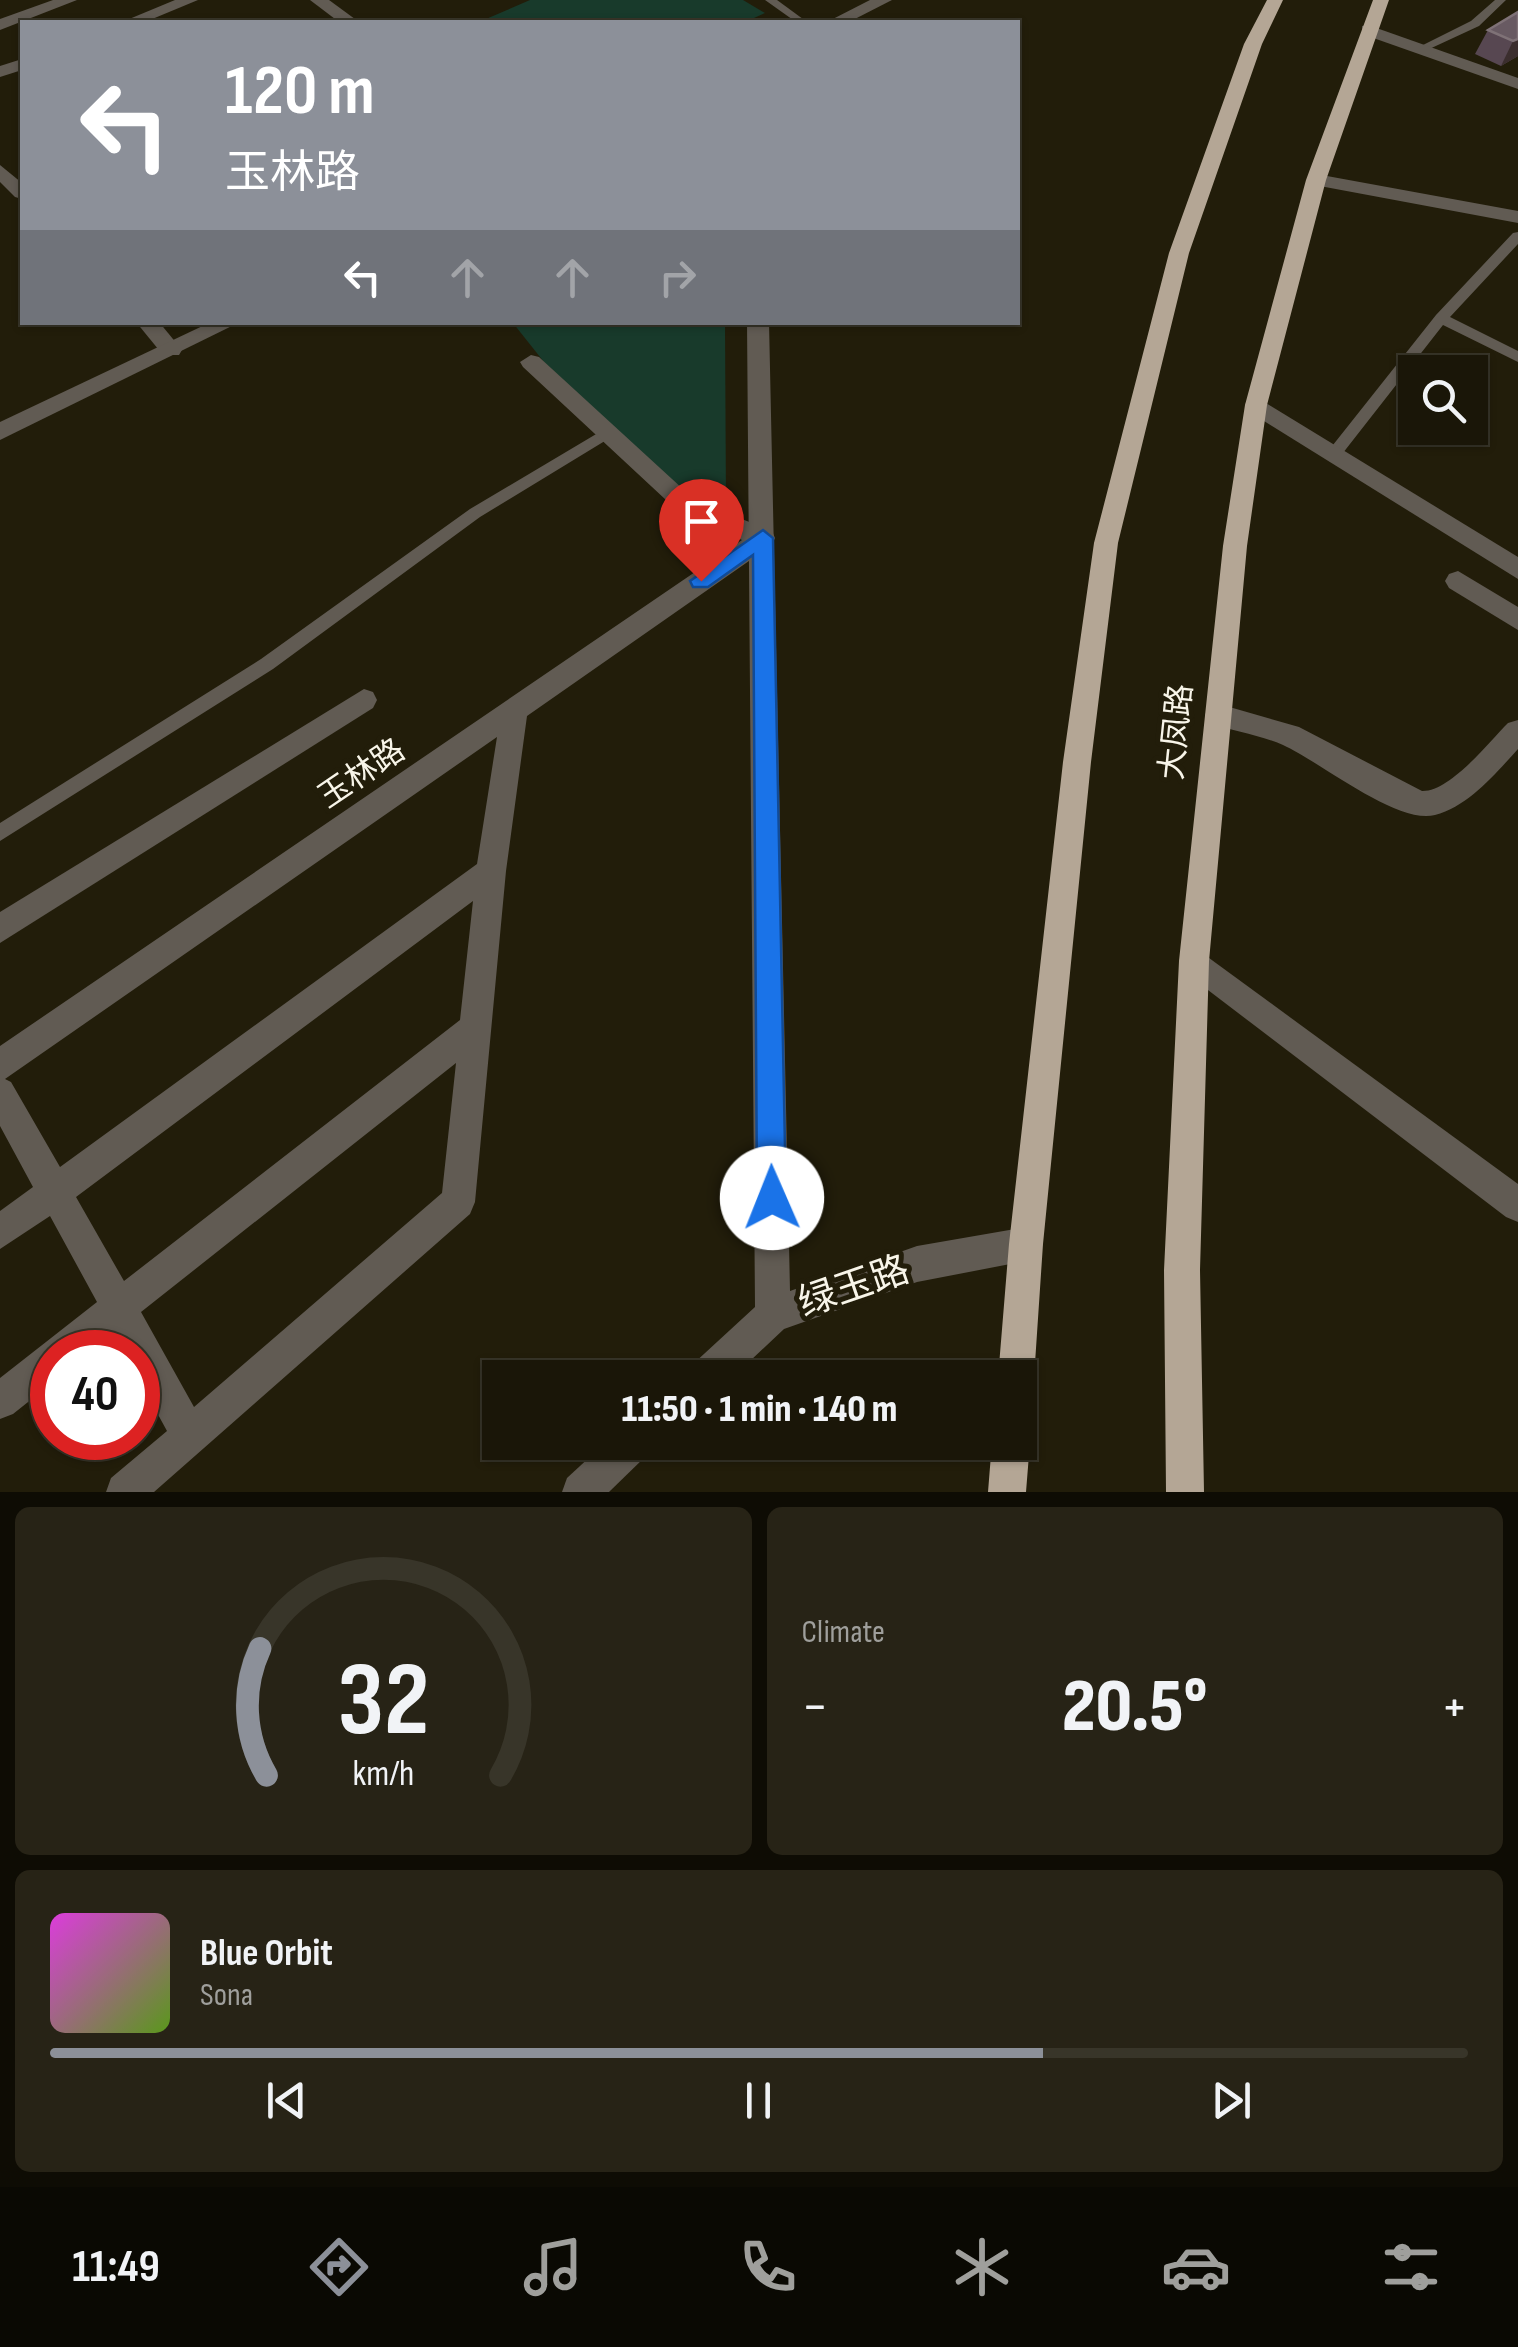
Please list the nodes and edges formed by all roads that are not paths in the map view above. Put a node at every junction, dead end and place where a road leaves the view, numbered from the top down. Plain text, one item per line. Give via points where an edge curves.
1 (69, 0) edge
2 (190, 0) edge
3 (318, 0) edge
4 (770, 0) edge
5 (884, 0) edge
6 (1275, 0) edge
7 (1380, 0) edge
8 (1502, 0) edge
9 (136, 20) edge
10 (347, 20) edge
11 (799, 20) edge
12 (840, 20) edge
13 (0, 25) edge
14 (1368, 30) junction
15 (1421, 49) junction
16 (1518, 84) edge
17 (0, 171) edge
18 (1316, 180) junction
19 (20, 191) edge
20 (1518, 217) edge
21 (1518, 236) edge
22 (1441, 318) junction
23 (149, 325) edge
24 (224, 325) edge
25 (758, 325) edge
26 (171, 350) junction
27 (1518, 357) edge
28 (531, 362) dead end
29 (1256, 405) junction
30 (0, 432) edge
31 (608, 432) junction
32 (1334, 454) junction
33 (763, 538) junction
34 (1518, 570) edge
35 (1458, 581) dead end
36 (1518, 620) edge
37 (364, 700) dead end
38 (514, 712) junction
39 (1219, 714) junction
40 (1518, 732) edge
41 (0, 833) edge
42 (491, 871) junction
43 (0, 929) edge
44 (1194, 961) junction
45 (475, 1028) junction
46 (0, 1065) edge
47 (0, 1093) edge
48 (55, 1192) junction
49 (1518, 1205) edge
50 (0, 1232) edge
51 (1026, 1244) junction
52 (118, 1308) junction
53 (773, 1315) junction
54 (90, 1330) edge
55 (724, 1360) edge
56 (1017, 1360) edge
57 (30, 1377) edge
58 (0, 1401) edge
59 (191, 1438) junction
60 (616, 1460) edge
61 (1010, 1460) edge
62 (586, 1491) edge
63 (125, 1492) edge
64 (1007, 1492) edge
65 (1184, 1492) edge

1 - 13 street
2 - 9 street
3 - 10 street
4 - 11 lane
5 - 12 street
6 - 51 highway via 1252,44 1179,253 1106,543
7 - 14 highway, 大凤路
8 - 15 lane via 1451,37
14 - 15 street
14 - 18 highway, 大凤路
15 - 16 street
17 - 19 street
18 - 20 street
18 - 29 highway, 大凤路
21 - 22 lane
22 - 27 lane
22 - 32 lane
23 - 26 street
24 - 26 street
25 - 33 street
26 - 30 street
28 - 31 street
29 - 32 street
29 - 39 highway, 大凤路
31 - 33 street via 688,507
31 - 41 lane via 475,513 267,664
32 - 34 street
33 - 38 street, 玉林路
33 - 53 street
35 - 36 street
37 - 43 street
38 - 42 street
38 - 46 street, 玉林路
39 - 40 street via 1289,735 1422,804 1460,786
39 - 44 highway, 大凤路
42 - 45 street
42 - 48 street
44 - 49 street
44 - 65 highway, 大凤路 via 1182,1270
45 - 52 street
45 - 59 street via 458,1202
47 - 48 street
48 - 50 street
48 - 52 street
51 - 53 street, 绿玉路 via 916,1264
51 - 56 highway
52 - 54 street
52 - 59 street
53 - 55 street, 绿玉路
57 - 58 street
59 - 63 street
60 - 62 street
61 - 64 highway

